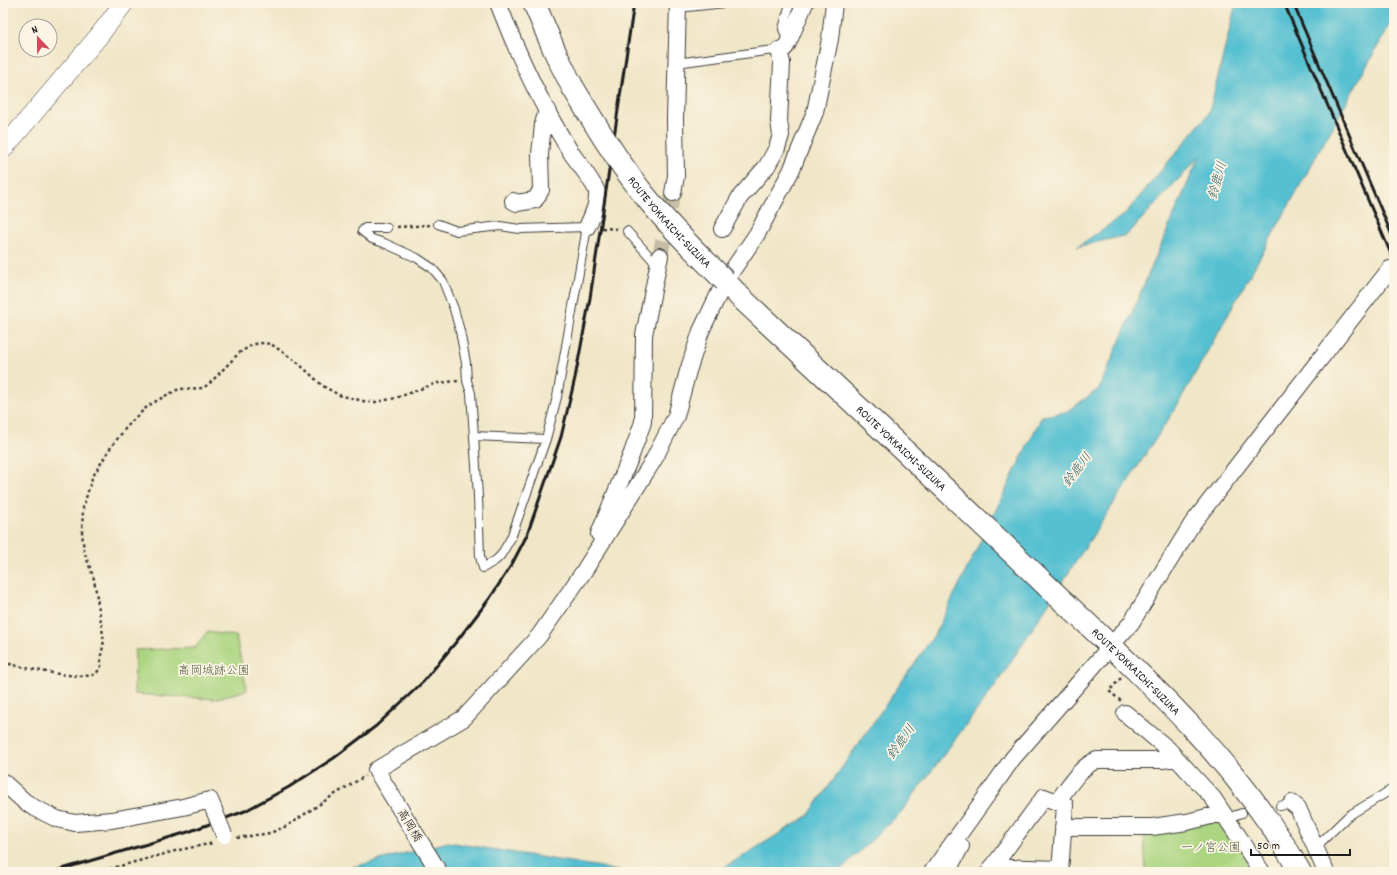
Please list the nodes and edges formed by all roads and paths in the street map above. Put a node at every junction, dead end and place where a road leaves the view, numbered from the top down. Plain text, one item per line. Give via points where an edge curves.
1 (124, 3) edge
2 (498, 3) edge
3 (534, 3) edge
4 (725, 3) edge
5 (790, 3) edge
6 (805, 3) edge
7 (834, 3) edge
8 (678, 5) edge
9 (784, 47) junction
10 (676, 63) junction
11 (547, 110) junction
12 (9, 130) edge
13 (3, 149) edge
14 (673, 193) tunnel mouth
15 (513, 201) dead end
16 (438, 224) joint
17 (387, 228) joint
18 (587, 228) junction
19 (722, 229) dead end
20 (628, 231) joint
21 (659, 260) joint
22 (1390, 269) dead end
23 (732, 289) junction
24 (467, 381) junction
25 (474, 436) junction
26 (546, 439) junction
27 (584, 571) junction
28 (1108, 643) junction
29 (3, 662) edge
30 (1132, 665) junction
31 (1125, 713) joint
32 (1175, 758) junction
33 (379, 774) junction
34 (3, 782) edge
35 (1394, 788) edge
36 (985, 798) junction
37 (1057, 802) junction
38 (1286, 805) dead end
39 (1242, 813) dead end
40 (1225, 815) junction
41 (1063, 827) junction
42 (225, 838) junction
43 (1316, 847) junction
44 (990, 870) edge
45 (1060, 870) edge
46 (98, 872) edge
47 (439, 872) edge
48 (932, 872) edge
49 (947, 872) edge
50 (1262, 872) edge
51 (1300, 872) edge
52 (1326, 872) edge

1 - 12 street via 98,38
2 - 11 street
3 - 23 main road, ROUTE YOKKAICHI-SUZUKA, bridge via 572,86 604,139 650,202
4 - 8 lane
5 - 9 lane via 783,29
6 - 9 street
7 - 23 street via 830,39 815,112 791,171 756,234
8 - 10 street
9 - 10 lane
9 - 19 street via 779,121 781,135 777,148 767,166 740,197
10 - 14 street via 676,176
11 - 15 street via 540,154 541,190 535,200 517,203
11 - 18 street via 597,191
12 - 13 street
16 - 17 path
16 - 18 lane via 457,231 500,226
17 - 24 lane via 365,228 362,231 372,239 417,258 432,268 442,281 460,331
18 - 20 path
18 - 26 lane via 557,397
20 - 21 lane via 652,258
21 - 27 street via 644,335 643,422
22 - 28 street via 1192,524 1131,623
23 - 27 street via 701,331 676,416 653,461
23 - 28 main road, ROUTE YOKKAICHI-SUZUKA
24 - 25 lane via 471,393
24 - 29 path via 437,382 396,398 368,402 339,395 323,386 272,344 259,343 239,353 203,388 179,389 164,396 136,417 111,446 92,478 84,502 84,550 94,579 104,641 100,658 102,664 98,671 88,676 50,673
25 - 26 lane
25 - 26 lane via 480,557 483,568 496,560 511,538
27 - 33 street via 539,636 464,718
28 - 30 main road, ROUTE YOKKAICHI-SUZUKA
28 - 36 street via 1013,758
30 - 31 path via 1109,691 1129,708
30 - 51 main road, ROUTE YOKKAICHI-SUZUKA via 1190,725 1234,776 1257,805
31 - 32 street via 1168,749
32 - 37 street via 1091,762
32 - 40 street via 1214,798
33 - 42 path via 329,798 287,826 270,833
33 - 47 street, 高岡橋
34 - 42 street, bridge via 33,807 57,819 74,823 112,820 210,800
35 - 43 lane via 1348,816
36 - 48 street
36 - 49 street
37 - 41 street via 1065,805
37 - 44 street via 1044,797
38 - 43 street via 1298,808
39 - 40 lane
40 - 41 street via 1152,827
40 - 50 street
41 - 45 street
42 - 46 path
43 - 52 street
44 - 45 street

